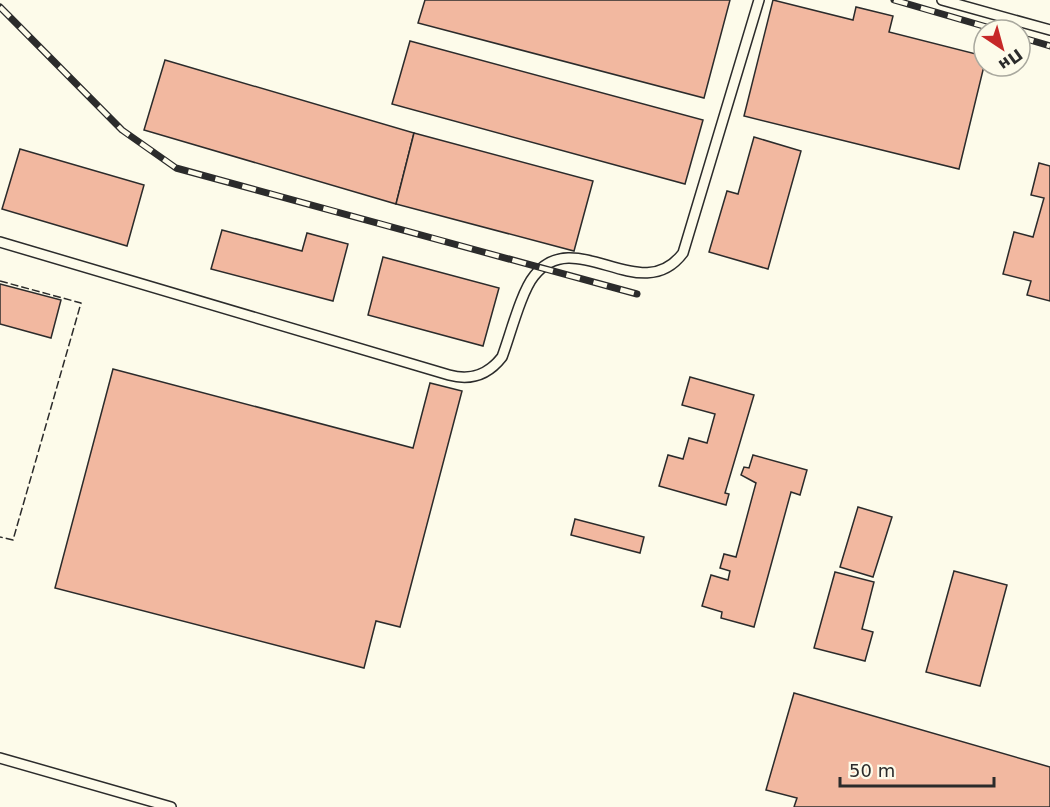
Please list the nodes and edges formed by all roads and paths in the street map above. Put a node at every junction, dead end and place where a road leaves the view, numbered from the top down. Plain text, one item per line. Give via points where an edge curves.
1 (759, 0) edge
2 (942, 0) edge
3 (1050, 30) edge
4 (0, 242) edge
5 (0, 758) edge
6 (171, 807) edge

1 - 4 lane via 683,253 675,264 664,272 650,274 580,259 554,260 533,276 502,357 484,374 473,378 449,375
2 - 3 lane
5 - 6 lane

